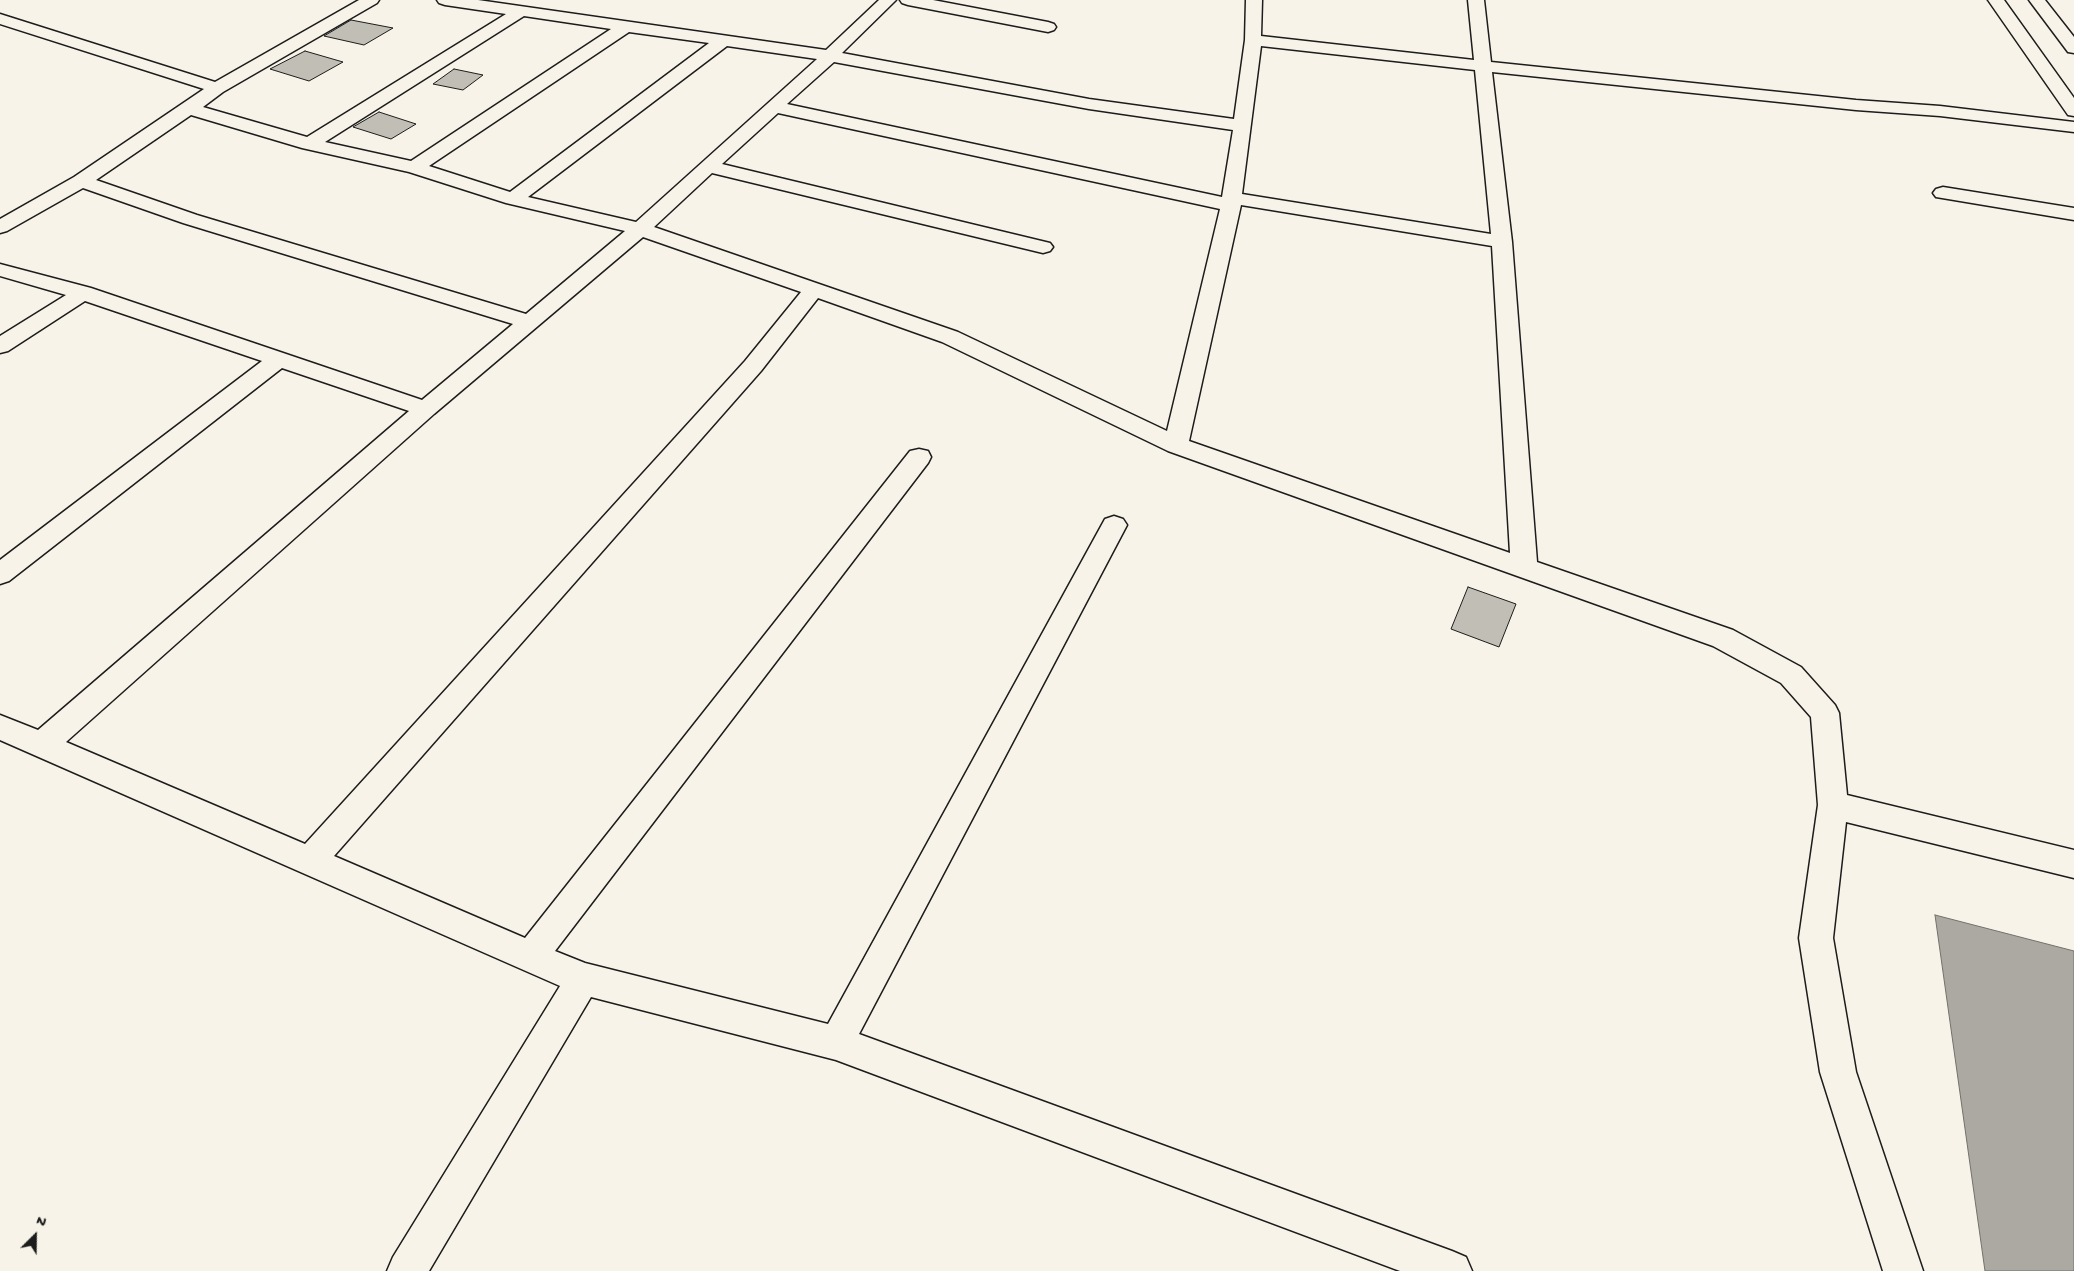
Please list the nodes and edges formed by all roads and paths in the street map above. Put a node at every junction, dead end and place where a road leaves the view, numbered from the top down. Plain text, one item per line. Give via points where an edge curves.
1 (372, 0) edge
2 (446, 0) edge
3 (888, 0) edge
4 (908, 0) edge
5 (1254, 0) edge
6 (1476, 0) edge
7 (1996, 0) edge
8 (2037, 0) edge
9 (521, 11) junction
10 (0, 20) edge
11 (627, 26) junction
12 (1048, 27) dead end
13 (724, 40) junction
14 (1253, 40) junction
15 (2074, 48) edge
16 (830, 56) junction
17 (1482, 66) junction
18 (217, 88) junction
19 (774, 107) junction
20 (189, 109) junction
21 (2074, 111) edge
22 (1242, 126) junction
23 (2074, 127) edge
24 (309, 144) junction
25 (414, 167) junction
26 (709, 167) junction
27 (81, 180) junction
28 (1943, 193) dead end
29 (513, 199) junction
30 (1231, 202) junction
31 (2074, 214) edge
32 (0, 228) edge
33 (640, 230) junction
34 (1502, 242) junction
35 (1043, 247) dead end
36 (0, 270) edge
37 (814, 290) junction
38 (83, 293) junction
39 (529, 322) junction
40 (0, 346) edge
41 (279, 359) junction
42 (426, 409) junction
43 (1176, 445) junction
44 (919, 458) dead end
45 (1114, 525) dead end
46 (1524, 568) junction
47 (0, 574) edge
48 (0, 727) edge
49 (42, 745) junction
50 (1833, 805) junction
51 (310, 861) junction
52 (2074, 864) edge
53 (531, 956) junction
54 (584, 979) junction
55 (836, 1043) junction
56 (407, 1271) edge
57 (1452, 1271) edge
58 (1903, 1271) edge

1 - 18 main road
2 - 9 main road
3 - 16 main road
4 - 12 main road
5 - 14 main road
6 - 17 main road
7 - 21 main road
8 - 15 main road
9 - 11 main road
9 - 24 main road
10 - 18 main road
11 - 13 main road
11 - 25 main road
13 - 16 main road
13 - 29 main road
14 - 17 main road
14 - 22 main road
16 - 19 main road
16 - 22 main road via 1089,104
17 - 23 main road
17 - 34 main road
18 - 20 main road
19 - 26 main road
19 - 30 main road
20 - 24 main road
20 - 27 main road
22 - 30 main road
24 - 25 main road
25 - 29 main road
26 - 33 main road
26 - 35 main road
27 - 32 main road
27 - 39 main road via 200,222
28 - 31 main road
29 - 33 main road
30 - 34 main road
30 - 43 main road
33 - 37 main road
33 - 39 main road
34 - 46 main road
36 - 38 main road
37 - 43 main road via 950,337
37 - 51 main road via 753,366
38 - 40 main road
38 - 41 main road
39 - 42 main road
41 - 42 main road
41 - 47 main road
42 - 49 main road
43 - 46 main road
44 - 53 main road
45 - 55 main road
46 - 50 main road via 1723,638 1791,675 1824,713
48 - 49 main road
49 - 51 main road
50 - 52 main road
50 - 58 main road via 1816,938 1838,1072
51 - 53 main road
53 - 54 main road
54 - 55 main road
54 - 56 main road
55 - 57 main road

